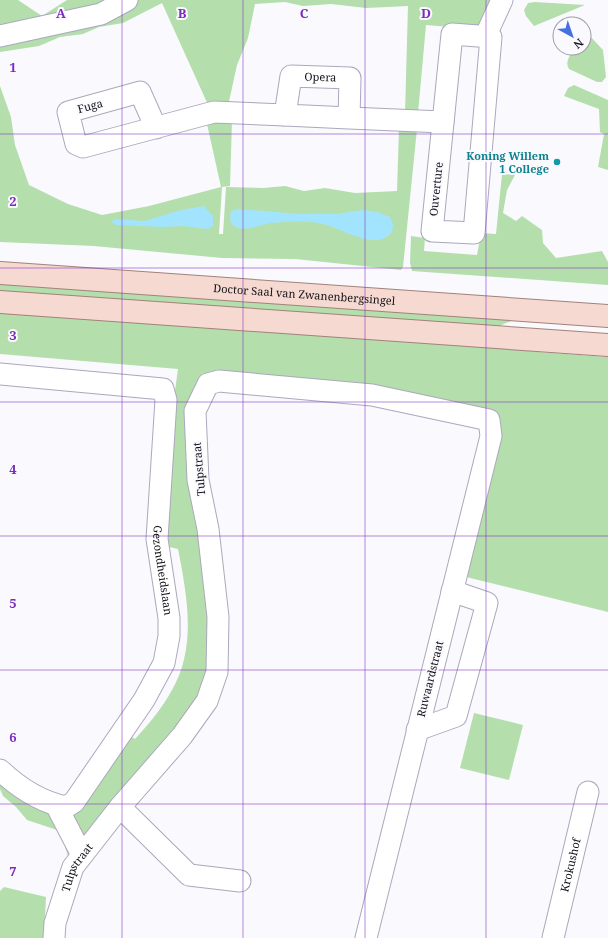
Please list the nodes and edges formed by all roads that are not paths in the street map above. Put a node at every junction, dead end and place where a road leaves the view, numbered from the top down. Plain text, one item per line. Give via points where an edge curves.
1 (126, 0) edge
2 (502, 0) edge
3 (0, 36) edge
4 (485, 37) junction
5 (285, 115) junction
6 (349, 118) junction
7 (443, 122) junction
8 (156, 128) dead end
9 (0, 273) edge
10 (0, 302) edge
11 (608, 316) edge
12 (608, 345) edge
13 (0, 374) edge
14 (489, 420) joint
15 (452, 591) junction
16 (417, 730) junction
17 (0, 770) edge
18 (588, 792) dead end
19 (56, 805) junction
20 (120, 807) junction
21 (82, 855) junction
22 (240, 881) dead end
23 (54, 938) edge
24 (366, 938) edge
25 (553, 938) edge

1 - 3 street via 101,14
2 - 4 street
4 - 7 street, Ouverture via 452,34
4 - 7 street, Ouverture via 491,38 474,233 432,231
5 - 6 street
5 - 6 street, Opera via 291,76 350,78
5 - 8 street via 214,112
6 - 7 street
9 - 11 main road, Doctor Saal van Zwanenbergsingel
10 - 12 main road
13 - 19 street, Gezondheidslaan via 163,389 166,400 157,539 169,618 164,663 144,700 74,802 66,807
14 - 15 street, Ruwaardstraat via 491,436
14 - 20 street, Tulpstraat via 372,395 219,381 208,384 195,411 198,480 208,529 218,617 217,672 207,700 182,736
15 - 16 street, Ruwaardstraat
15 - 16 street via 487,603 456,716
16 - 24 street, Ruwaardstraat
17 - 19 street via 30,793
18 - 25 street, Krokushof
19 - 21 street
20 - 21 street, Tulpstraat
20 - 22 street via 189,874
21 - 23 street, Tulpstraat via 73,867 66,885 54,924

